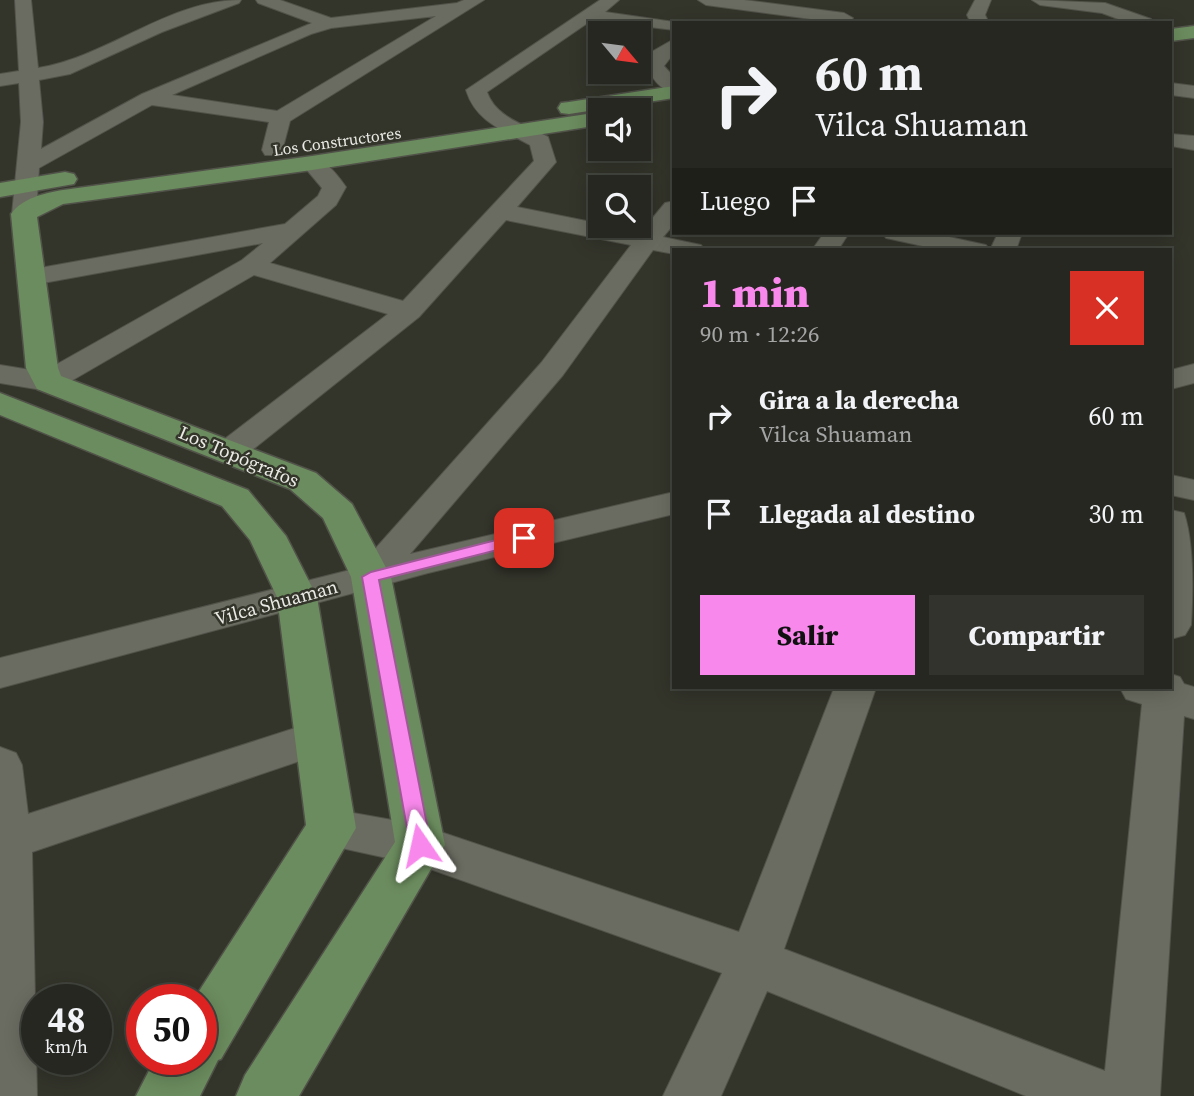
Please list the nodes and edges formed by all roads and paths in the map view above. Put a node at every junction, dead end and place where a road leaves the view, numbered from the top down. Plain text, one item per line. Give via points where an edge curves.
1 (23, 0) edge
2 (233, 0) edge
3 (264, 0) edge
4 (611, 0) edge
5 (984, 0) edge
6 (1040, 0) edge
7 (727, 1) edge
8 (468, 4) edge
9 (708, 8) edge
10 (148, 9) dead end
11 (590, 15) junction
12 (845, 17) edge
13 (1194, 20) edge
14 (979, 21) edge
15 (1140, 21) edge
16 (331, 23) junction
17 (672, 24) edge
18 (156, 28) junction
19 (1181, 33) edge
20 (672, 46) edge
21 (28, 76) junction
22 (0, 80) edge
23 (672, 88) edge
24 (1172, 89) edge
25 (672, 90) edge
26 (1194, 92) edge
27 (149, 98) junction
28 (672, 108) edge
29 (651, 111) edge
30 (280, 118) junction
31 (588, 119) edge
32 (507, 124) junction
33 (1172, 140) edge
34 (1194, 143) edge
35 (273, 150) junction
36 (312, 163) junction
37 (28, 191) edge
38 (672, 210) edge
39 (498, 211) junction
40 (294, 230) junction
41 (905, 235) edge
42 (645, 242) junction
43 (680, 248) edge
44 (967, 248) edge
45 (251, 266) junction
46 (32, 277) junction
47 (409, 311) junction
48 (1194, 373) edge
49 (0, 374) edge
50 (1172, 380) edge
51 (48, 382) junction
52 (0, 403) edge
53 (230, 451) junction
54 (1172, 485) edge
55 (1194, 490) edge
56 (672, 503) edge
57 (1172, 527) edge
58 (371, 577) junction
59 (297, 597) junction
60 (1172, 614) edge
61 (0, 673) edge
62 (855, 689) edge
63 (1166, 693) edge
64 (317, 738) junction
65 (0, 765) edge
66 (331, 828) junction
67 (8, 839) junction
68 (420, 845) junction
69 (754, 961) junction
70 (217, 1013) edge
71 (179, 1075) edge
72 (8, 1096) edge
73 (166, 1096) edge
74 (266, 1096) edge
75 (692, 1096) edge
76 (1096, 1096) edge
77 (1131, 1096) edge

1 - 21 street via 19,42
2 - 18 street
3 - 16 street
4 - 11 street
5 - 14 street via 976,15
6 - 15 street via 1105,8
7 - 9 street
7 - 12 street
8 - 16 street
8 - 30 street
10 - 18 street
11 - 17 street
11 - 32 street via 476,90 477,97
13 - 19 main road
16 - 27 street
18 - 21 street via 63,70
20 - 23 street via 655,66
21 - 22 street
21 - 37 street via 21,124
24 - 26 street
25 - 32 main road, Los Constructores
27 - 30 street
27 - 37 street
28 - 29 main road
30 - 35 street
31 - 32 main road, Los Constructores
32 - 35 main road, Los Constructores
32 - 36 main road, Los Constructores
32 - 39 street via 540,142 545,162
33 - 34 street
35 - 37 main road, Los Constructores
36 - 37 main road, Los Constructores
36 - 40 street via 334,187 328,200
37 - 46 main road
38 - 42 street
39 - 42 street
39 - 47 street
40 - 45 street
40 - 46 street
41 - 44 street
42 - 43 street
42 - 58 street via 553,368
45 - 47 street
45 - 51 street
46 - 51 main road via 42,368
47 - 53 street
48 - 50 street
49 - 51 street
51 - 53 main road, Los Topógrafos
52 - 59 main road, Los Topógrafos via 235,498 267,536
53 - 58 main road, Los Topógrafos via 303,481 339,512
54 - 55 street
56 - 58 street, Vilca Shuaman
57 - 60 street via 1177,556
58 - 59 street, Vilca Shuaman
58 - 68 main road, Los Topógrafos
59 - 61 street, Vilca Shuaman
59 - 64 main road, Los Topógrafos
62 - 69 street
63 - 77 street
64 - 66 main road, Los Topógrafos
64 - 67 street
65 - 67 street
66 - 68 street
66 - 70 main road
67 - 72 street
68 - 69 street
68 - 74 main road
69 - 75 street
69 - 76 street
71 - 73 main road

